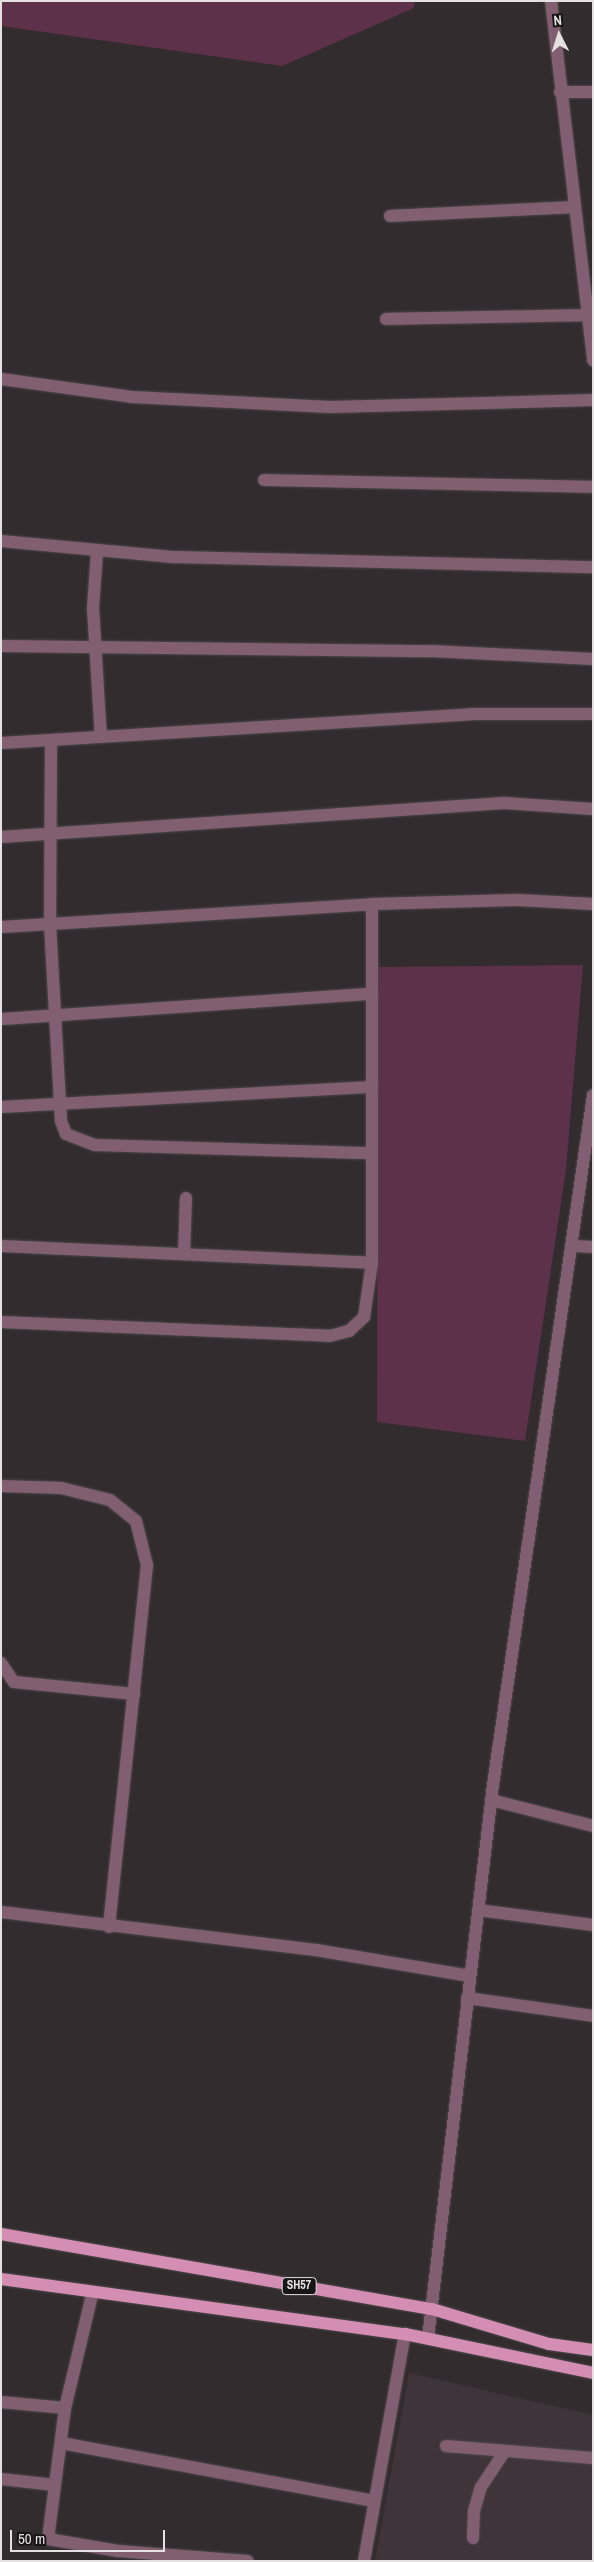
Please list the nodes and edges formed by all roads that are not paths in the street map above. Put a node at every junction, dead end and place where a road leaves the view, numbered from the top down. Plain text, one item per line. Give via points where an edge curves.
1 (551, 1) edge
2 (560, 92) junction
3 (593, 92) edge
4 (574, 207) junction
5 (390, 216) dead end
6 (587, 315) junction
7 (386, 319) dead end
8 (593, 361) edge
9 (1, 378) edge
10 (593, 400) edge
11 (264, 480) dead end
12 (593, 487) edge
13 (1, 541) edge
14 (97, 552) junction
15 (593, 567) edge
16 (1, 646) edge
17 (94, 648) junction
18 (593, 659) edge
19 (593, 714) edge
20 (101, 737) junction
21 (51, 740) junction
22 (1, 743) edge
23 (593, 809) edge
24 (50, 834) junction
25 (1, 837) edge
26 (372, 904) junction
27 (593, 904) edge
28 (50, 924) junction
29 (1, 927) edge
30 (372, 994) junction
31 (55, 1015) junction
32 (1, 1019) edge
33 (372, 1087) junction
34 (593, 1095) edge
35 (60, 1104) junction
36 (1, 1107) edge
37 (372, 1153) junction
38 (186, 1198) dead end
39 (1, 1246) edge
40 (574, 1246) junction
41 (593, 1248) edge
42 (184, 1254) junction
43 (372, 1263) junction
44 (1, 1322) edge
45 (1, 1486) edge
46 (1, 1663) edge
47 (134, 1694) junction
48 (491, 1800) junction
49 (593, 1826) edge
50 (478, 1910) junction
51 (1, 1912) edge
52 (593, 1925) edge
53 (109, 1927) junction
54 (470, 1976) junction
55 (467, 1998) junction
56 (593, 2016) edge
57 (1, 2234) edge
58 (1, 2279) edge
59 (92, 2295) junction
60 (432, 2309) junction
61 (405, 2334) junction
62 (428, 2338) junction
63 (593, 2350) edge
64 (593, 2373) edge
65 (1, 2402) edge
66 (66, 2408) junction
67 (61, 2443) junction
68 (446, 2446) dead end
69 (505, 2452) junction
70 (593, 2458) edge
71 (1, 2479) edge
72 (55, 2485) junction
73 (373, 2502) junction
74 (474, 2538) dead end
75 (248, 2561) edge
76 (364, 2561) edge

1 - 2 street
2 - 3 street
2 - 4 street
4 - 5 street
4 - 6 street
6 - 7 street
6 - 8 street
9 - 10 street via 132,397 330,407 442,408
11 - 12 street
13 - 14 street
14 - 15 street
14 - 17 street
16 - 17 street
17 - 18 street via 431,651
17 - 20 street
19 - 20 street via 516,712
20 - 21 street
21 - 22 street
21 - 24 street
23 - 24 street via 504,803
24 - 25 street
24 - 28 street
26 - 27 street via 518,900
26 - 28 street
26 - 30 street
28 - 29 street
28 - 31 street
30 - 31 street
30 - 33 street
31 - 32 street
31 - 35 street
33 - 35 street
33 - 37 street
34 - 40 street
35 - 36 street
35 - 37 street via 66,1134 83,1143
37 - 43 street
38 - 42 street
39 - 42 street
40 - 41 street
40 - 48 street
42 - 43 street
43 - 44 street via 364,1317 349,1331 330,1336
45 - 47 street via 61,1488 110,1500 136,1521 147,1566
46 - 47 street via 14,1682
47 - 53 street
48 - 49 street
48 - 50 street
50 - 52 street
50 - 54 street
51 - 53 street
53 - 54 street via 316,1950
54 - 55 street
55 - 56 street
55 - 60 street
57 - 60 main road, SH57
58 - 59 main road
59 - 61 main road
59 - 66 street
60 - 62 street
60 - 63 main road, SH57 via 549,2344
61 - 62 main road
61 - 73 street
62 - 64 main road
65 - 66 street
66 - 67 street
67 - 72 street
67 - 73 street
68 - 69 street
69 - 70 street
69 - 74 street via 481,2487 474,2510
71 - 72 street
72 - 75 street via 48,2538 118,2551
73 - 76 street

